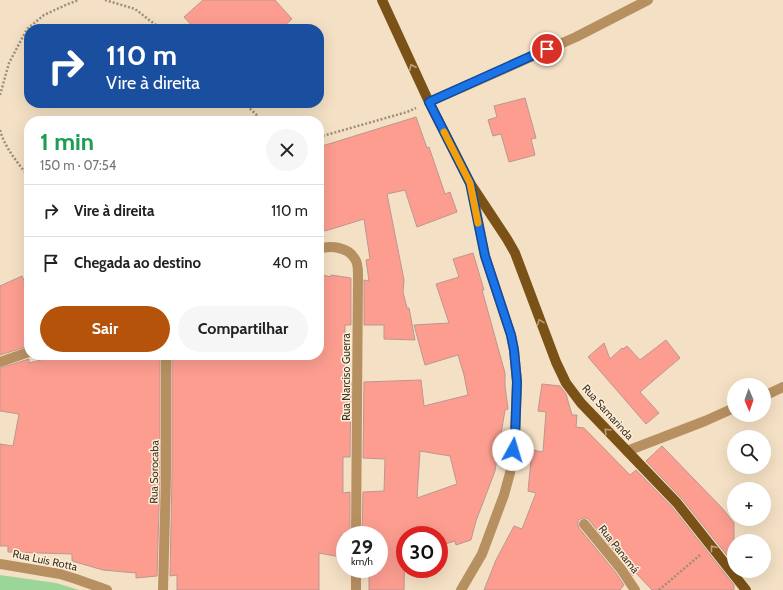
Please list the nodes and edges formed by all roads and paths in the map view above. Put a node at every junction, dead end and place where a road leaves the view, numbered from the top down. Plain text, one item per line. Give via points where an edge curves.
1 (78, 0) edge
2 (106, 0) edge
3 (382, 0) edge
4 (648, 0) edge
5 (33, 24) edge
6 (154, 24) edge
7 (24, 35) edge
8 (0, 95) edge
9 (429, 102) junction
10 (249, 108) edge
11 (258, 116) edge
12 (0, 130) edge
13 (324, 136) edge
14 (24, 170) edge
15 (470, 183) junction
16 (324, 248) edge
17 (24, 354) edge
18 (166, 360) edge
19 (0, 362) edge
20 (783, 388) edge
21 (771, 393) edge
22 (727, 411) edge
23 (627, 451) junction
24 (584, 524) dead end
25 (356, 526) edge
26 (710, 545) junction
27 (0, 564) edge
28 (356, 578) edge
29 (107, 590) edge
30 (163, 590) edge
31 (356, 590) edge
32 (461, 590) edge
33 (636, 590) edge
34 (659, 590) edge
35 (746, 590) edge

1 - 5 path via 44,15
2 - 6 path via 135,9
9 -> 3 main road, Rua Samarinda
4 - 9 street via 576,37
7 - 8 path via 9,63
9 - 13 path via 407,112
9 - 15 main road, Rua Samarinda
10 - 11 path
12 - 14 path via 9,152
23 -> 15 main road, Rua Samarinda via 580,403 566,383 515,253
15 - 32 street via 485,256 511,335 517,382 515,438 510,473 482,554
16 - 25 street, Rua Narciso Guerra via 341,248 348,252 356,259 358,275
17 - 19 street
18 - 30 street, Rua Sorocaba
20 - 21 street
22 - 23 street
23 - 26 main road, Rua Samarinda via 677,503
24 - 33 street, Rua Panamá
26 - 34 path
35 -> 26 main road, Rua Samarinda
27 - 29 street, Rua Luis Rotta via 60,574
28 - 31 street

